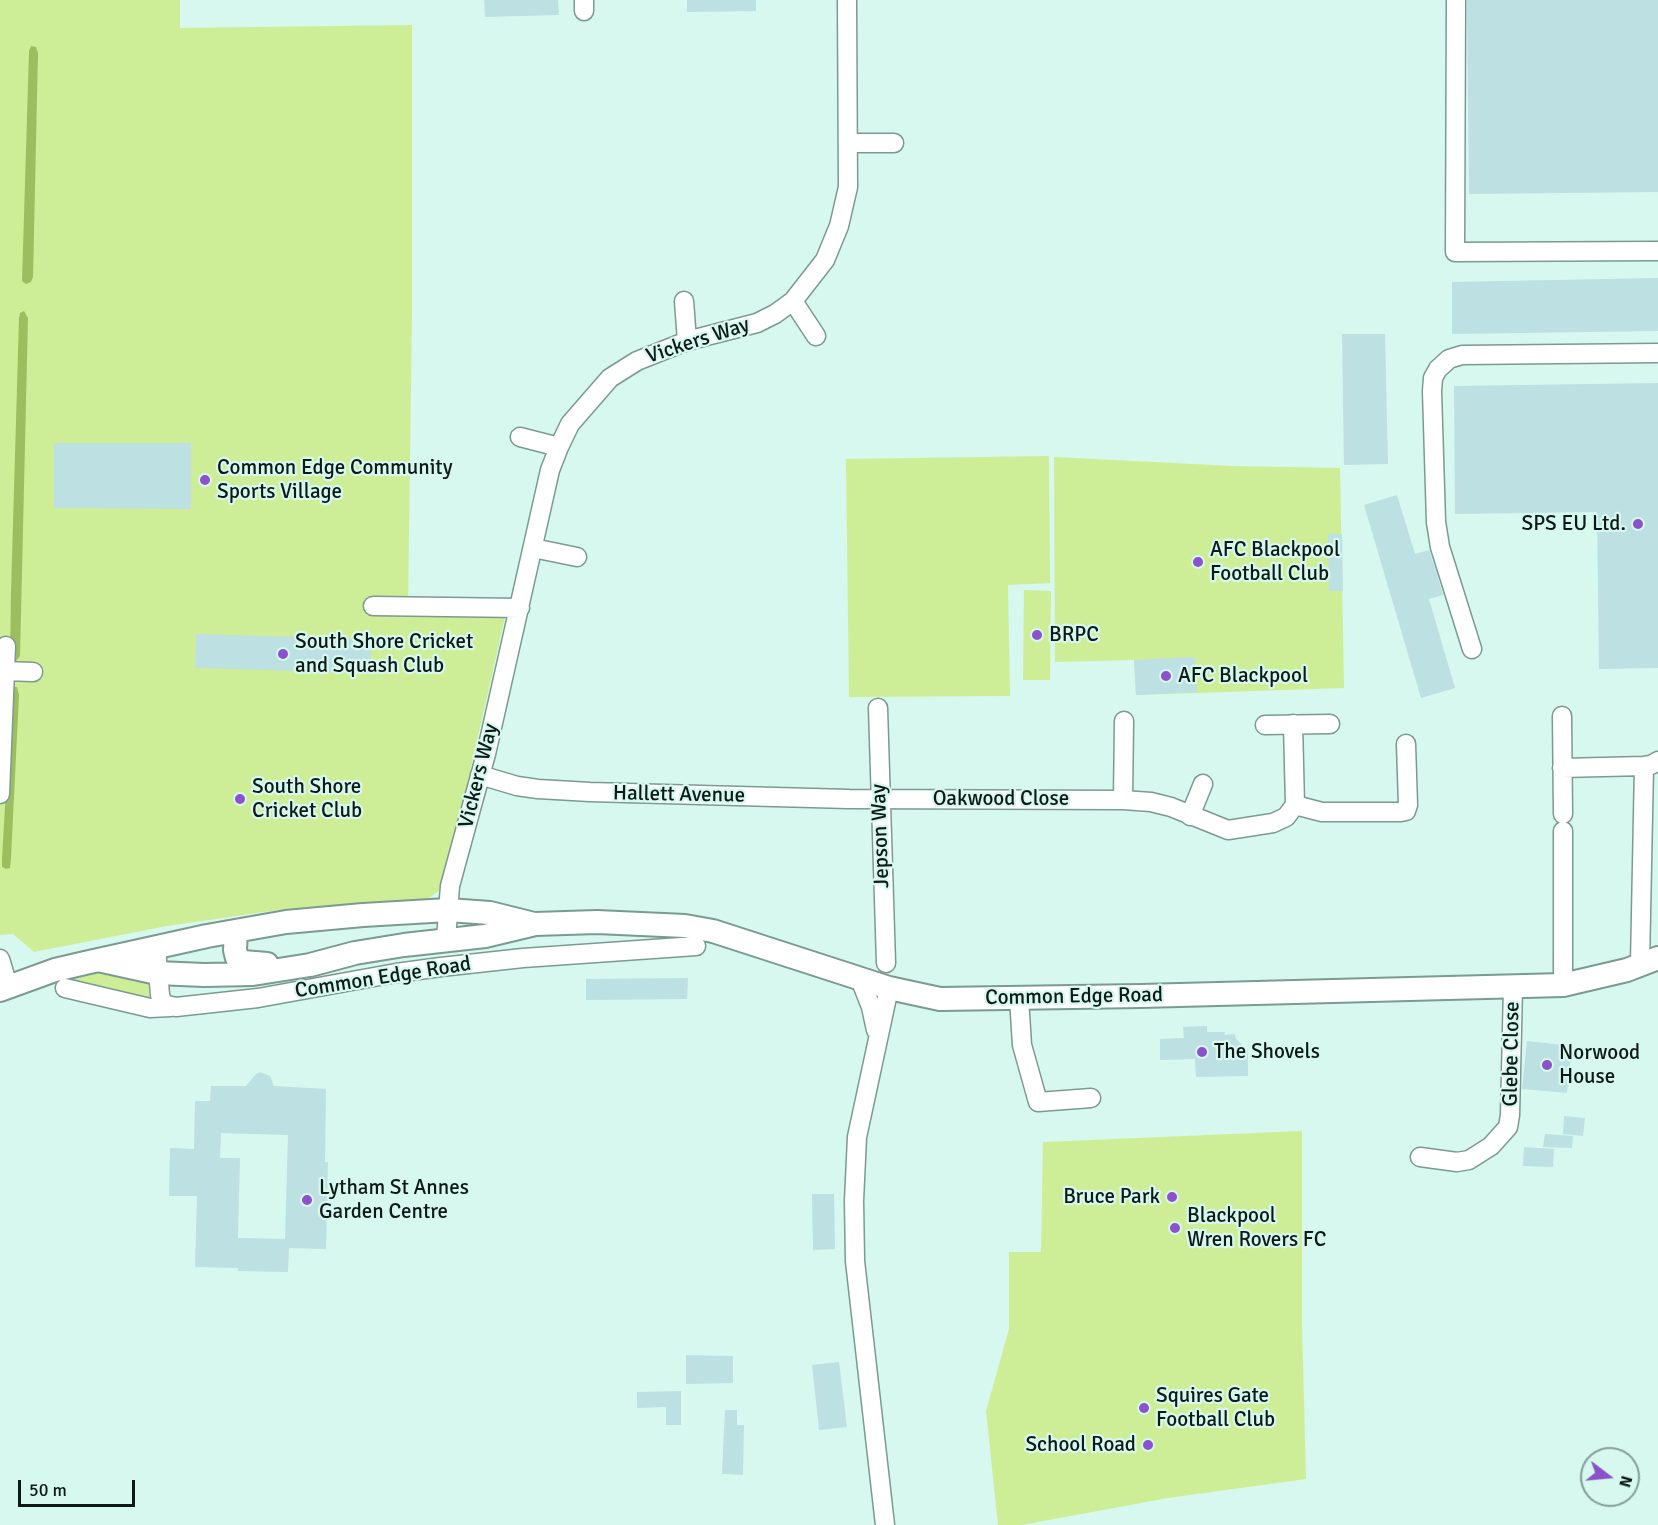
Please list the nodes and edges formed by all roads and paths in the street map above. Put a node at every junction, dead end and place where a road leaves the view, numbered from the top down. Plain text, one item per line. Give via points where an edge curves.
1 (847, 0) edge
2 (1456, 0) edge
3 (849, 143) junction
4 (894, 143) dead end
5 (1658, 251) edge
6 (684, 301) dead end
7 (793, 301) junction
8 (816, 336) dead end
9 (687, 341) junction
10 (1658, 353) edge
11 (520, 437) dead end
12 (559, 447) junction
13 (533, 548) junction
14 (577, 557) dead end
15 (373, 606) dead end
16 (520, 608) junction
17 (6, 646) dead end
18 (1472, 649) dead end
19 (5, 671) junction
20 (33, 672) dead end
21 (878, 708) dead end
22 (1562, 716) dead end
23 (1124, 721) dead end
24 (1293, 724) junction
25 (1330, 724) dead end
26 (1265, 725) dead end
27 (1406, 744) dead end
28 (1651, 763) edge
29 (1562, 768) junction
30 (480, 775) junction
31 (1203, 784) dead end
32 (0, 794) edge
33 (879, 799) junction
34 (1123, 800) junction
35 (1296, 805) junction
36 (1190, 816) junction
37 (450, 886) junction
38 (448, 910) junction
39 (597, 922) junction
40 (535, 924) junction
41 (236, 931) junction
42 (446, 939) junction
43 (696, 946) dead end
44 (156, 947) junction
45 (596, 952) junction
46 (0, 959) edge
47 (98, 960) junction
48 (325, 960) junction
49 (1649, 961) edge
50 (886, 963) dead end
51 (157, 973) junction
52 (860, 979) junction
53 (1563, 985) junction
54 (1513, 987) junction
55 (4, 988) edge
56 (65, 988) dead end
57 (889, 988) junction
58 (1019, 998) junction
59 (171, 1007) junction
60 (878, 1038) junction
61 (1091, 1098) dead end
62 (1420, 1156) dead end
63 (885, 1525) edge

1 - 3 street, Vickers Way
2 - 5 street via 1455,252
3 - 4 street
3 - 7 street, Vickers Way via 848,187 839,226 825,260
6 - 9 street
7 - 8 street
7 - 9 street, Vickers Way via 757,323
9 - 12 street, Vickers Way via 637,361 610,378 570,424
10 - 18 street via 1462,355 1449,359 1438,369 1432,392 1436,522
11 - 12 street
12 - 13 street, Vickers Way
13 - 14 street
13 - 16 street, Vickers Way
15 - 16 street
16 - 30 street, Vickers Way
17 - 19 street
19 - 20 street
19 - 32 street
21 - 33 street, Jepson Way
22 - 29 street
23 - 34 street
24 - 25 street
24 - 26 street
24 - 35 street
27 - 35 street via 1406,811 1323,813
28 - 29 street
28 - 49 street
29 - 53 street
30 - 33 street, Hallett Avenue via 517,786 579,792
30 - 37 street, Vickers Way
31 - 36 street
33 - 34 street, Oakwood Close
33 - 50 street, Jepson Way
34 - 36 street, Oakwood Close via 1151,802
35 - 36 street, Oakwood Close via 1286,817 1248,828 1228,830
37 - 38 street, Vickers Way via 441,901
37 - 38 street via 458,901
38 - 40 main road, Common Edge Road via 511,917
38 - 41 main road, Common Edge Road via 286,922
38 - 42 street
39 - 40 main road, Common Edge Road
39 - 45 street
39 - 52 main road, Common Edge Road via 713,931
40 - 42 main road, Common Edge Road via 485,936
41 - 44 main road, Common Edge Road
41 - 48 main road via 235,954 243,962
42 - 48 main road, Common Edge Road
43 - 45 street, Common Edge Road
44 - 47 main road, Common Edge Road
44 - 51 street
45 - 59 street, Common Edge Road via 441,967 258,998
46 - 55 street
47 - 51 main road, Common Edge Road
47 - 55 main road, Common Edge Road
48 - 51 main road, Common Edge Road via 253,974
49 - 53 main road, Common Edge Road
51 - 59 street via 162,1002
52 - 57 main road, Common Edge Road
52 - 60 street
53 - 54 main road, Common Edge Road
54 - 58 main road, Common Edge Road
54 - 62 street, Glebe Close via 1508,1127 1491,1146 1469,1160
56 - 59 street, Common Edge Road via 150,1008
57 - 58 main road, Common Edge Road via 940,999
57 - 60 street
58 - 61 street via 1022,1046 1038,1102
60 - 63 street via 857,1137 854,1242

